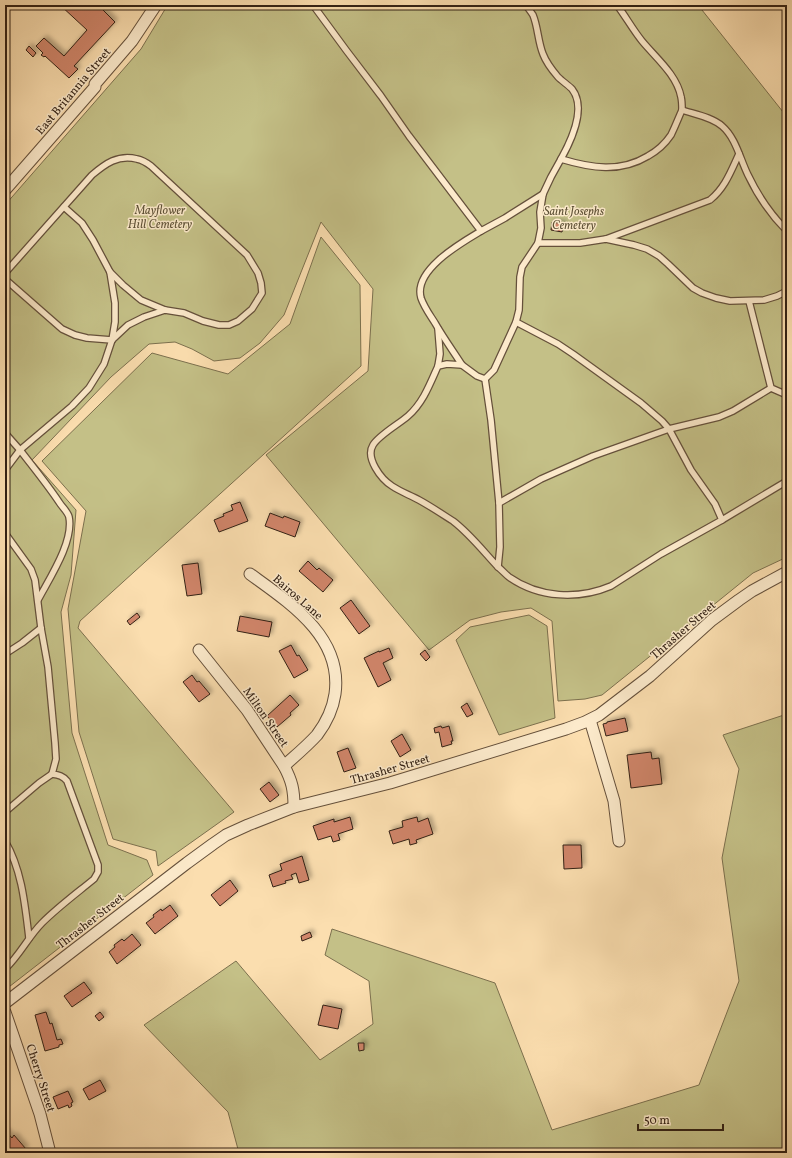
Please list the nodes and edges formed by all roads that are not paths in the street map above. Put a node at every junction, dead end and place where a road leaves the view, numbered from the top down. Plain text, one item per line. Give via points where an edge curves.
1 (156, 5) edge
2 (313, 5) edge
3 (526, 5) edge
4 (618, 5) edge
5 (682, 110) junction
6 (739, 154) junction
7 (561, 159) junction
8 (5, 190) edge
9 (543, 194) junction
10 (64, 207) junction
11 (481, 231) junction
12 (787, 231) edge
13 (606, 239) junction
14 (538, 243) junction
15 (110, 272) junction
16 (5, 273) edge
17 (5, 279) edge
18 (787, 291) edge
19 (750, 301) junction
20 (165, 310) junction
21 (516, 322) junction
22 (438, 329) junction
23 (112, 340) junction
24 (462, 365) junction
25 (438, 366) junction
26 (486, 379) junction
27 (771, 388) junction
28 (787, 395) edge
29 (669, 430) junction
30 (5, 433) edge
31 (20, 450) junction
32 (5, 470) edge
33 (787, 481) edge
34 (499, 503) junction
35 (722, 520) junction
36 (5, 533) edge
37 (498, 567) junction
38 (787, 572) edge
39 (250, 574) dead end
40 (38, 601) junction
41 (41, 628) junction
42 (199, 650) dead end
43 (5, 654) edge
44 (590, 720) junction
45 (284, 766) junction
46 (52, 774) junction
47 (294, 807) junction
48 (5, 812) edge
49 (5, 840) edge
50 (619, 841) dead end
51 (29, 938) junction
52 (5, 969) edge
53 (5, 1003) edge
54 (5, 1012) edge
55 (50, 1153) edge

1 - 8 street, East Britannia Street via 132,41 95,87
2 - 11 lane
3 - 7 lane via 533,15 542,53 559,77 572,89 578,102 574,130
4 - 5 lane via 642,40 672,76 679,88
5 - 6 lane via 721,125 733,140
5 - 7 lane via 670,137 654,153 636,163 612,168 576,164
6 - 12 lane via 763,203
6 - 13 lane via 727,180 710,200
7 - 9 lane
9 - 11 lane
9 - 14 lane
10 - 15 lane via 82,223
10 - 16 lane
10 - 20 lane via 102,166 112,160 137,159 151,166 247,255 258,273 262,293 257,302 238,321 229,325 219,325 184,313
11 - 22 lane via 438,261 424,277 420,288 421,298
13 - 14 lane via 580,243
13 - 19 lane via 647,249 702,293 730,301
14 - 21 lane via 522,267
15 - 20 lane via 141,300
15 - 23 lane via 115,303
17 - 23 lane via 62,329 87,338
18 - 19 lane via 764,300
19 - 27 lane
20 - 23 lane via 128,325
21 - 26 lane via 494,370
21 - 29 lane via 574,354 641,403
22 - 24 lane
22 - 25 lane
23 - 31 lane via 104,364 89,388 72,406
24 - 25 lane
24 - 26 lane
25 - 37 lane via 417,407 373,444 371,460 390,485 419,500 462,529
26 - 34 lane
27 - 28 lane
27 - 29 lane via 719,417
29 - 34 lane via 593,456 541,479
29 - 35 lane via 691,470 715,504
30 - 31 lane
31 - 32 lane
31 - 40 lane via 69,516 70,525 62,555
33 - 35 lane
34 - 37 lane
35 - 37 lane via 615,583 588,593 561,595 539,591 521,585
36 - 40 lane via 31,569
38 - 44 street, Thrasher Street via 763,584 712,620 650,676
39 - 45 street, Bairos Lane via 308,621 324,640 336,675 334,700 329,714 316,736
40 - 41 lane
41 - 43 lane
41 - 46 lane via 48,667 56,758
42 - 45 street, Milton Street via 247,710
44 - 47 street, Thrasher Street via 390,783
44 - 50 street via 614,801
45 - 47 street, Milton Street via 293,785
46 - 48 lane
46 - 51 lane via 63,776 67,781 98,865 98,872 94,879 53,912
47 - 53 street, Thrasher Street via 237,830 213,844
49 - 51 lane via 17,866
51 - 52 lane
54 - 55 street, Cherry Street via 40,1114

